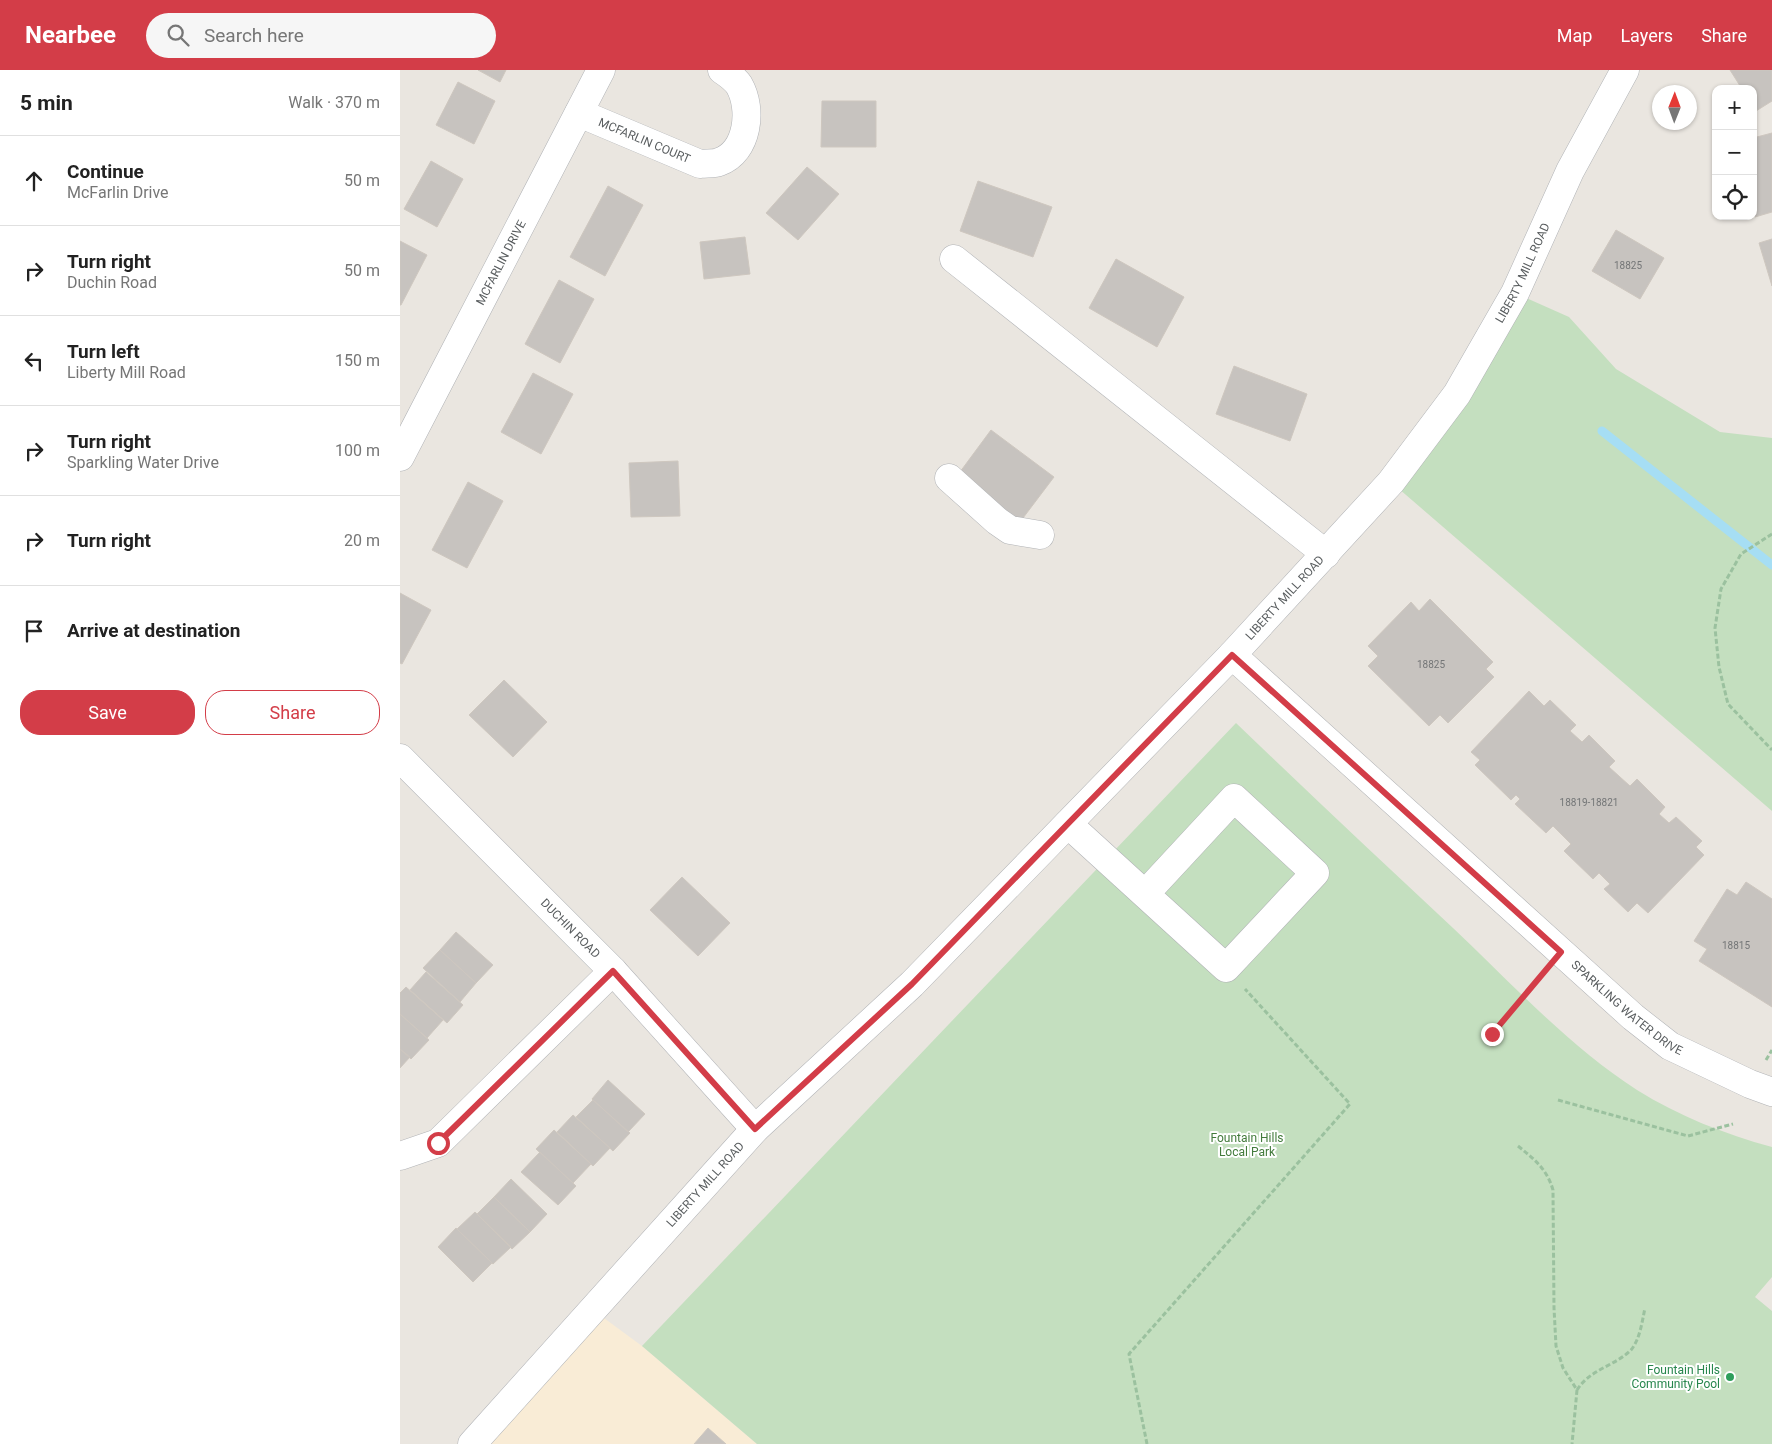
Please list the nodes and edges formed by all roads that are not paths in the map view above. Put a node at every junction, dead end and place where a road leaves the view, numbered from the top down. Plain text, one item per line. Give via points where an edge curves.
1 (602, 70) edge
2 (722, 70) edge
3 (1625, 70) edge
4 (579, 113) junction
5 (954, 259) dead end
6 (400, 457) edge
7 (949, 478) dead end
8 (1040, 535) dead end
9 (1326, 554) junction
10 (1232, 655) junction
11 (400, 758) edge
12 (1068, 824) junction
13 (1145, 894) junction
14 (613, 971) junction
15 (1772, 1092) edge
16 (755, 1129) junction
17 (400, 1156) edge
18 (472, 1444) edge

1 - 4 street, MCFARLIN DRIVE
2 - 4 street, MCFARLIN COURT via 739,86 747,111 743,138 734,152 719,162 700,164
3 - 9 street, LIBERTY MILL ROAD via 1570,171 1515,293 1457,394 1391,482
4 - 6 street, MCFARLIN DRIVE
5 - 9 street
7 - 8 street via 1010,530
9 - 10 street, LIBERTY MILL ROAD
10 - 12 street, LIBERTY MILL ROAD
10 - 15 street, SPARKLING WATER DRIVE via 1632,1017 1670,1046
11 - 14 street, DUCHIN ROAD
12 - 13 street
12 - 16 street, LIBERTY MILL ROAD via 912,984
13 - 13 street via 1226,968 1315,873 1234,798
14 - 16 street, DUCHIN ROAD
14 - 17 street via 438,1143
16 - 18 street, LIBERTY MILL ROAD

